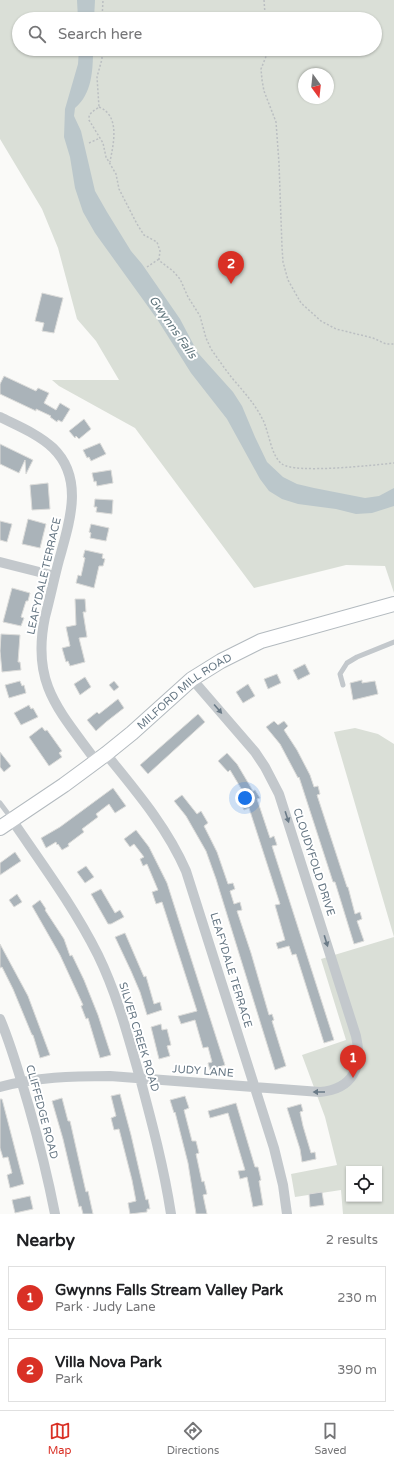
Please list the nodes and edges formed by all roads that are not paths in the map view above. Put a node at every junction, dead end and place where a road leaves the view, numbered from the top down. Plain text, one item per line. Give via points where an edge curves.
1 (0, 417) edge
2 (0, 562) edge
3 (55, 576) junction
4 (394, 604) edge
5 (394, 642) edge
6 (192, 680) junction
7 (343, 685) dead end
8 (101, 757) junction
9 (0, 803) edge
10 (12, 820) junction
11 (0, 828) edge
12 (0, 1019) edge
13 (353, 1076) joint
14 (140, 1079) junction
15 (21, 1081) junction
16 (0, 1087) edge
17 (255, 1087) junction
18 (55, 1214) edge
19 (172, 1214) edge
20 (287, 1214) edge

1 - 3 street, LEAFYDALE TERRACE via 42,439 54,449 67,470 73,498 71,517
2 - 3 street
3 - 8 street, LEAFYDALE TERRACE via 42,634 41,650 45,681 50,696 60,712
4 - 6 main road, MILFORD MILL ROAD via 261,641 221,661
5 - 7 lane via 347,663 340,674
6 - 8 main road, MILFORD MILL ROAD
6 -> 13 street, CLOUDYFOLD DRIVE via 255,752 279,794 356,1036 359,1056
8 - 10 main road, MILFORD MILL ROAD
8 - 17 street, LEAFYDALE TERRACE via 161,824 180,855
9 - 10 lane
10 - 11 main road, MILFORD MILL ROAD
10 - 14 street, SILVER CREEK ROAD via 68,902 98,956 120,1010
12 - 15 street, CLIFFEDGE ROAD
13 -> 17 street, JUDY LANE via 338,1089 324,1092
14 - 15 street, JUDY LANE via 86,1076
14 - 17 street, JUDY LANE
14 - 19 street, SILVER CREEK ROAD
15 - 16 street, JUDY LANE
15 - 18 street, CLIFFEDGE ROAD
17 - 20 street, LEAFYDALE TERRACE via 280,1169

